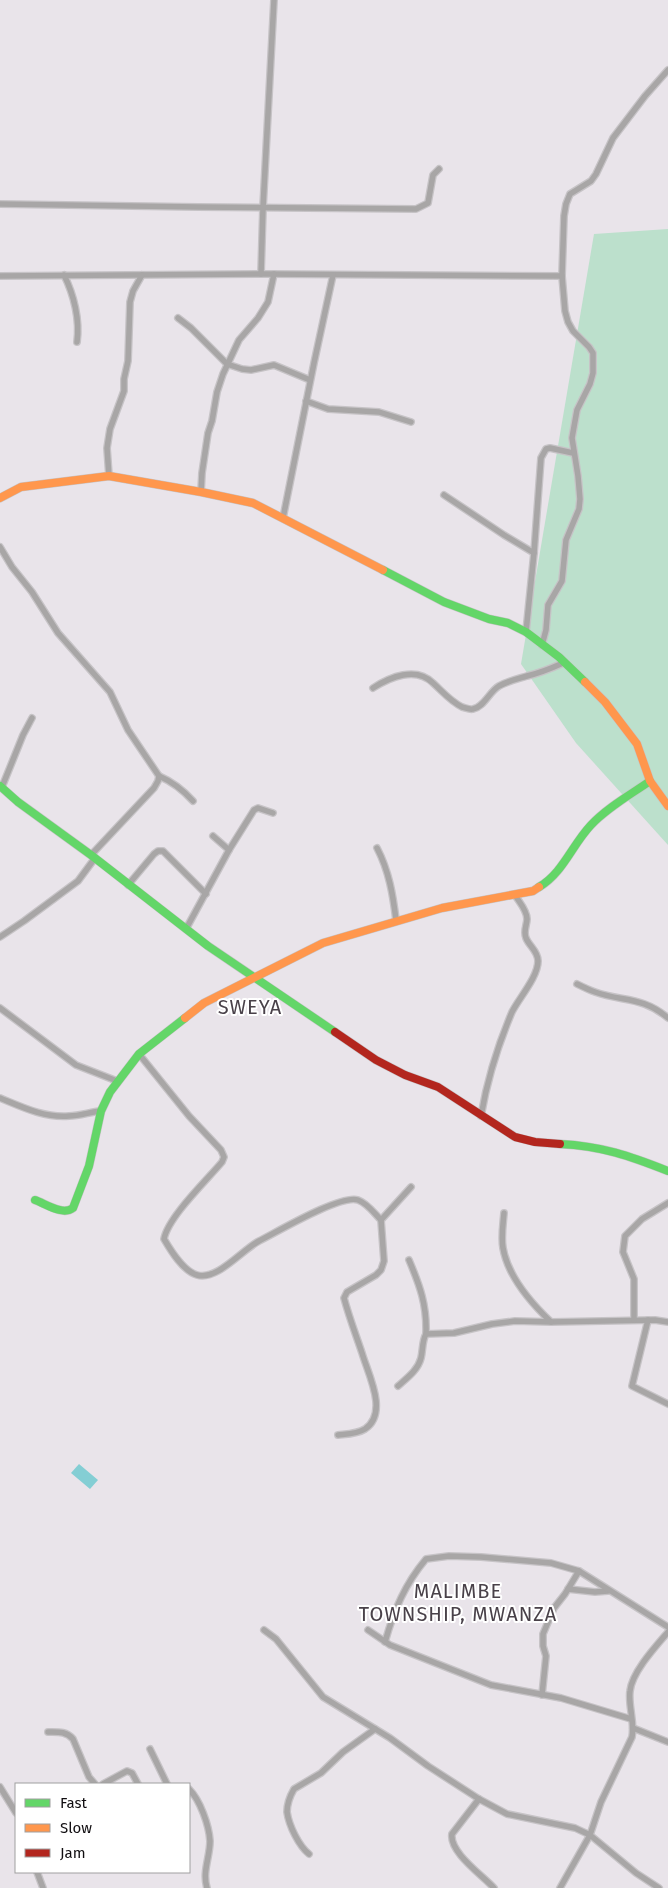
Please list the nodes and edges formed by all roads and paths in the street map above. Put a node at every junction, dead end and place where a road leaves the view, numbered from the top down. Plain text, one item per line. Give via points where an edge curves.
1 (274, 0) edge
2 (668, 70) edge
3 (439, 169) dead end
4 (0, 204) edge
5 (263, 208) junction
6 (261, 274) junction
7 (274, 274) junction
8 (64, 275) junction
9 (142, 275) junction
10 (334, 275) junction
11 (0, 276) edge
12 (562, 276) junction
13 (178, 318) dead end
14 (77, 342) dead end
15 (227, 364) junction
16 (310, 380) junction
17 (306, 401) junction
18 (411, 422) dead end
19 (573, 453) junction
20 (109, 476) junction
21 (201, 492) junction
22 (444, 495) dead end
23 (0, 498) edge
24 (284, 518) junction
25 (0, 547) edge
26 (534, 553) junction
27 (526, 632) junction
28 (542, 645) junction
29 (564, 663) junction
30 (373, 688) dead end
31 (32, 718) dead end
32 (159, 776) junction
33 (650, 781) junction
34 (1, 786) edge
35 (193, 801) dead end
36 (668, 806) edge
37 (273, 813) dead end
38 (213, 836) dead end
39 (377, 848) dead end
40 (229, 850) junction
41 (93, 856) junction
42 (128, 885) junction
43 (206, 894) junction
44 (515, 895) junction
45 (396, 920) junction
46 (186, 929) junction
47 (0, 936) edge
48 (253, 978) junction
49 (577, 984) dead end
50 (0, 1008) edge
51 (668, 1018) edge
52 (139, 1054) junction
53 (117, 1081) junction
54 (0, 1098) edge
55 (101, 1110) junction
56 (481, 1116) junction
57 (668, 1171) edge
58 (411, 1187) dead end
59 (35, 1200) dead end
60 (668, 1203) edge
61 (504, 1213) dead end
62 (381, 1220) junction
63 (409, 1260) dead end
64 (634, 1320) junction
65 (648, 1320) junction
66 (552, 1322) junction
67 (668, 1322) edge
68 (426, 1334) junction
69 (398, 1386) dead end
70 (668, 1404) edge
71 (338, 1436) dead end
72 (579, 1570) junction
73 (568, 1589) junction
74 (608, 1590) junction
75 (668, 1627) edge
76 (264, 1630) dead end
77 (368, 1630) dead end
78 (668, 1632) edge
79 (385, 1642) junction
80 (542, 1695) junction
81 (631, 1719) junction
82 (633, 1728) junction
83 (375, 1729) junction
84 (48, 1732) dead end
85 (668, 1742) edge
86 (150, 1749) dead end
87 (94, 1783) edge
88 (105, 1783) edge
89 (137, 1783) edge
90 (167, 1783) edge
91 (0, 1787) edge
92 (190, 1790) edge
93 (479, 1799) junction
94 (15, 1810) edge
95 (590, 1835) junction
96 (309, 1854) dead end
97 (37, 1873) edge
98 (43, 1888) edge
99 (207, 1888) edge
100 (494, 1888) edge
101 (560, 1888) edge
102 (659, 1888) edge

1 - 5 street
2 - 12 street via 614,138 591,181 570,194 564,216
3 - 5 street via 433,175 428,203 416,209
4 - 5 street
5 - 6 street
6 - 7 street
6 - 9 street
7 - 10 street
7 - 15 street via 268,302 239,340
8 - 9 street
8 - 11 street
8 - 14 street via 72,291
9 - 20 street via 130,302 124,390 107,448
10 - 12 street
10 - 16 street
12 - 19 street via 568,322 589,346 594,363 590,384 577,410
13 - 15 street
15 - 16 street via 251,370 274,365
15 - 21 street via 208,433
16 - 17 street
17 - 18 street via 328,409 379,412
17 - 24 street
19 - 26 street via 550,448 543,452
19 - 28 street via 578,476 579,510 566,540 562,582 548,605
20 - 21 street
20 - 23 street via 29,485
21 - 24 street via 253,503
22 - 26 street
24 - 27 street via 444,602
25 - 32 street via 58,633 110,692 128,730
26 - 27 street
27 - 28 street
28 - 29 street
29 - 30 street via 497,687 474,709 457,704 432,681 414,675 395,676
29 - 33 street via 606,702 622,723 637,744
31 - 34 street
32 - 35 street via 170,780
32 - 41 street via 154,788
33 - 36 street
33 - 44 street via 591,825 546,883 533,891
34 - 41 street
37 - 40 street via 258,808 254,810
38 - 40 street
39 - 45 street via 393,894
40 - 43 street
41 - 42 street
41 - 47 street via 78,881
42 - 43 street via 154,854 163,851
42 - 46 street
43 - 46 street
44 - 45 street
44 - 56 street via 525,910 525,937 538,961 506,1029 487,1084
45 - 48 street via 323,943
46 - 48 street
48 - 52 street via 204,1003
48 - 56 street via 376,1060 438,1087
49 - 51 street via 648,1005
50 - 53 street via 76,1065
52 - 53 street
52 - 62 street via 224,1157 165,1232 164,1239 172,1252 191,1272 208,1276 260,1241 323,1208 351,1199 364,1203
53 - 55 street
54 - 55 street via 23,1108 58,1116
55 - 59 street via 89,1166 73,1208 63,1212
56 - 57 street via 515,1137 601,1148
58 - 62 street
60 - 64 street via 642,1219 626,1236 623,1252 634,1279
61 - 66 street via 503,1251 512,1272 523,1292
62 - 71 street via 384,1261 381,1270 347,1292 344,1298 371,1376 376,1412 365,1429
63 - 68 street via 421,1289
64 - 65 street
64 - 66 street
65 - 67 street
65 - 70 street via 632,1386
66 - 68 street via 515,1321 454,1333
68 - 69 street via 421,1360
72 - 73 street
72 - 74 street
72 - 79 street via 551,1563 481,1557 426,1559 401,1596
73 - 74 street
73 - 80 street via 554,1608 543,1634 546,1656
74 - 75 street
76 - 83 street via 276,1639 323,1697
77 - 79 street
78 - 81 street via 634,1678 630,1690
79 - 80 street via 491,1685
80 - 81 street
81 - 82 street
82 - 85 street
82 - 95 street via 628,1748 601,1802
83 - 93 street
83 - 96 street via 321,1773 294,1789 287,1812 299,1842
84 - 87 street via 68,1734 73,1739
86 - 90 street
88 - 89 street via 127,1771
91 - 94 street
92 - 99 street via 208,1828
93 - 95 street via 507,1814 575,1828
93 - 100 street via 452,1834 451,1840 457,1852
95 - 101 street
95 - 102 street
97 - 98 street

